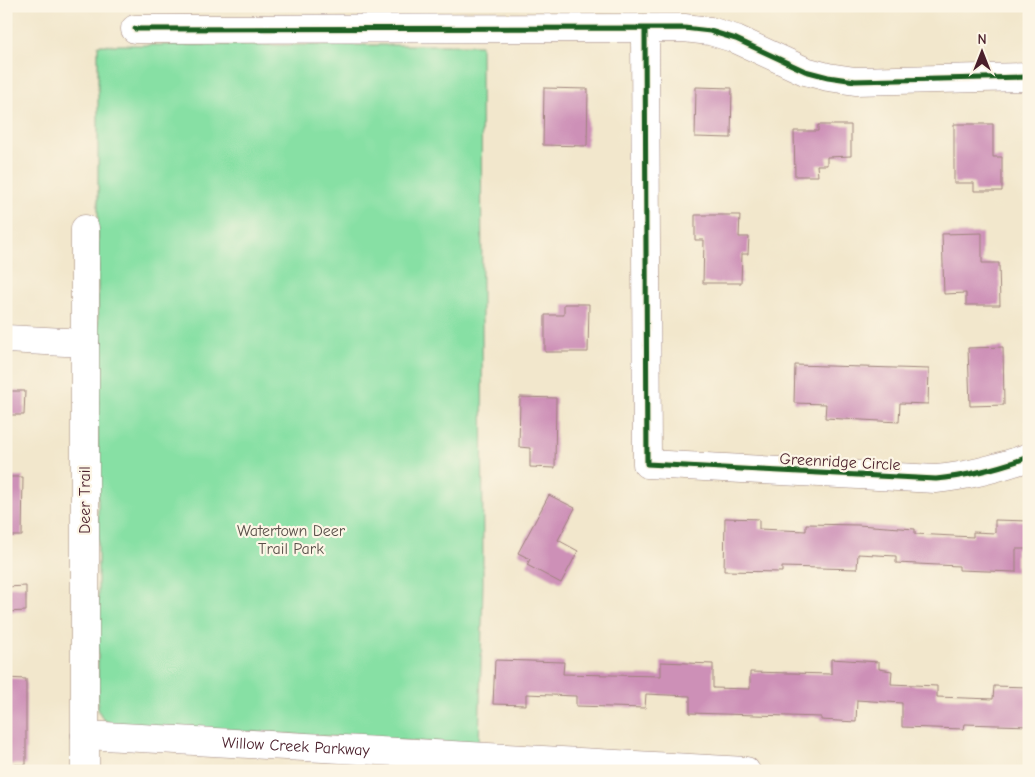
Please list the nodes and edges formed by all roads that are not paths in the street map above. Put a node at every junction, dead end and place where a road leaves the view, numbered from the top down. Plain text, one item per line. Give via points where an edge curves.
1 (290, 17) edge
2 (469, 17) edge
3 (135, 29) dead end
4 (645, 29) junction
5 (1029, 77) edge
6 (86, 229) dead end
7 (6, 339) edge
8 (86, 343) junction
9 (1029, 457) edge
10 (86, 735) junction
11 (86, 771) edge
12 (746, 771) edge

1 - 2 street
1 - 3 street
2 - 4 street
4 - 5 street via 710,31 828,78 855,81
4 - 9 street, Greenridge Circle via 647,464 936,479 991,471
6 - 8 street, Deer Trail
7 - 8 street
8 - 10 street, Deer Trail
10 - 11 street, Deer Trail
10 - 12 street, Willow Creek Parkway

